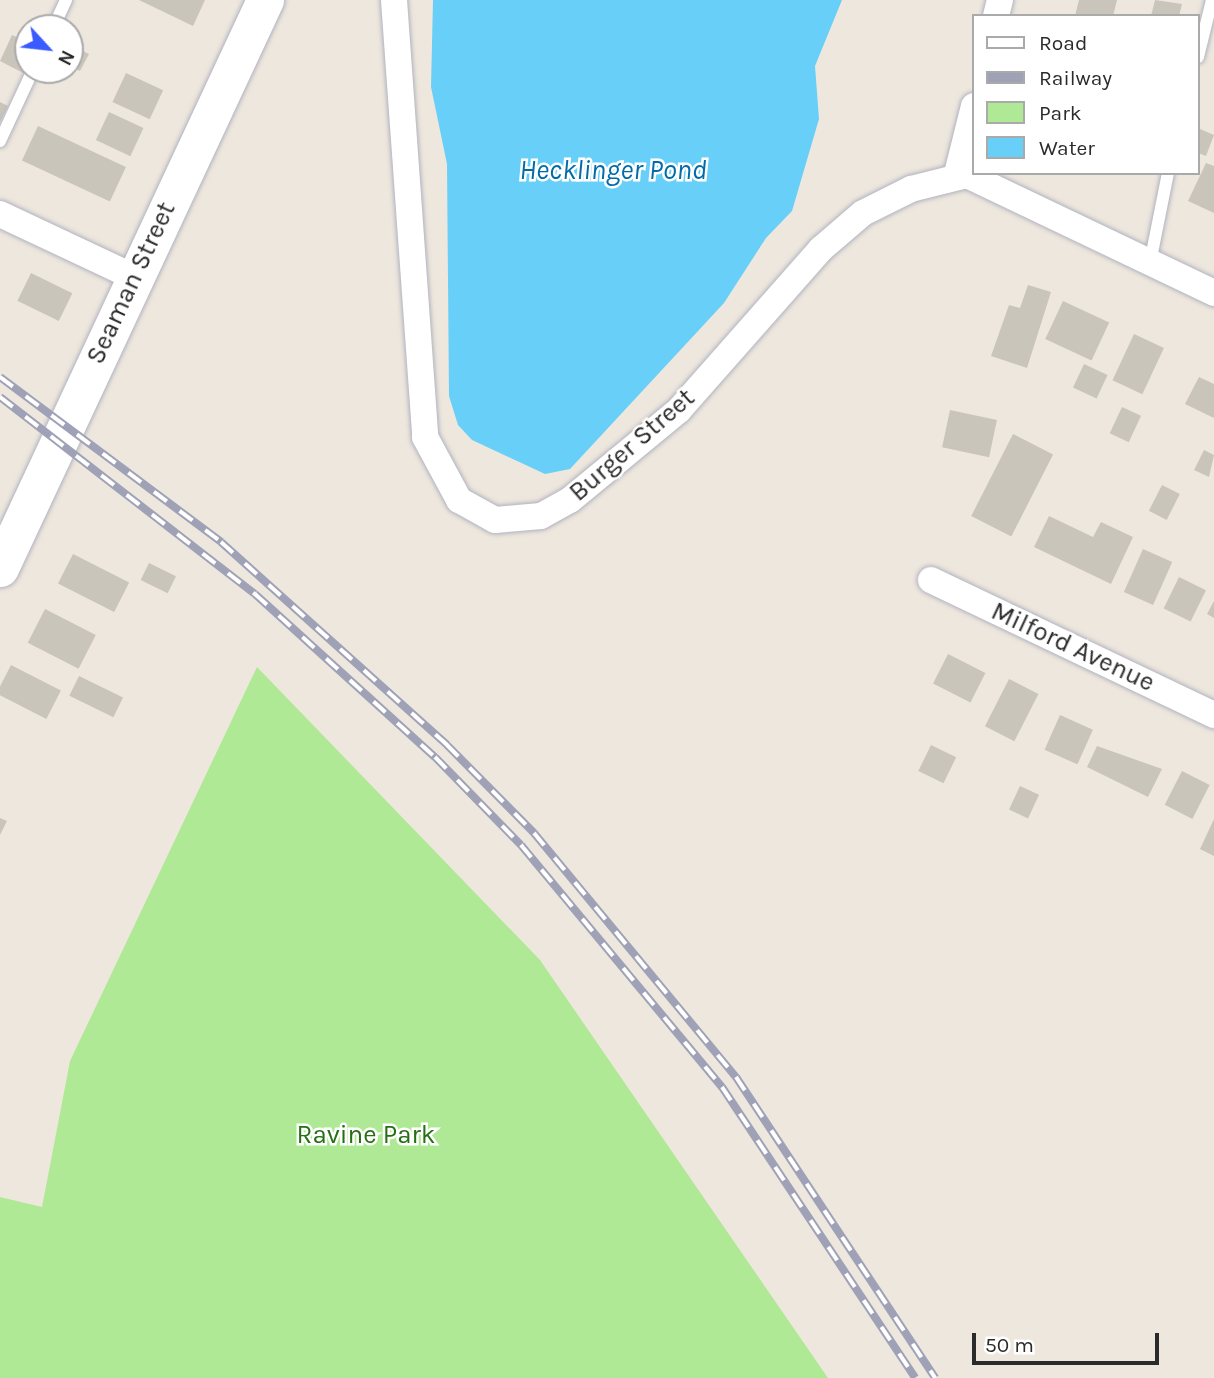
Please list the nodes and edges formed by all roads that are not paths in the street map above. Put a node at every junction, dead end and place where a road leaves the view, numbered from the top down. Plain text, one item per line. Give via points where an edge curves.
1 (265, 0) edge
2 (394, 0) edge
3 (1212, 0) edge
4 (1200, 49) edge
5 (26, 84) edge
6 (972, 114) edge
7 (0, 141) edge
8 (957, 174) junction
9 (1168, 175) edge
10 (0, 214) edge
11 (1150, 262) junction
12 (134, 277) junction
13 (1214, 293) edge
14 (0, 568) edge
15 (931, 580) dead end
16 (1214, 715) edge

1 - 12 street, Seaman Street
2 - 8 street, Burger Street via 425,437 458,500 495,520 541,516 570,500 680,410 821,249 863,213
3 - 4 lane
5 - 7 lane
6 - 8 street
8 - 11 street
9 - 11 lane
10 - 12 street
11 - 13 street
12 - 14 street, Seaman Street
15 - 16 street, Milford Avenue

